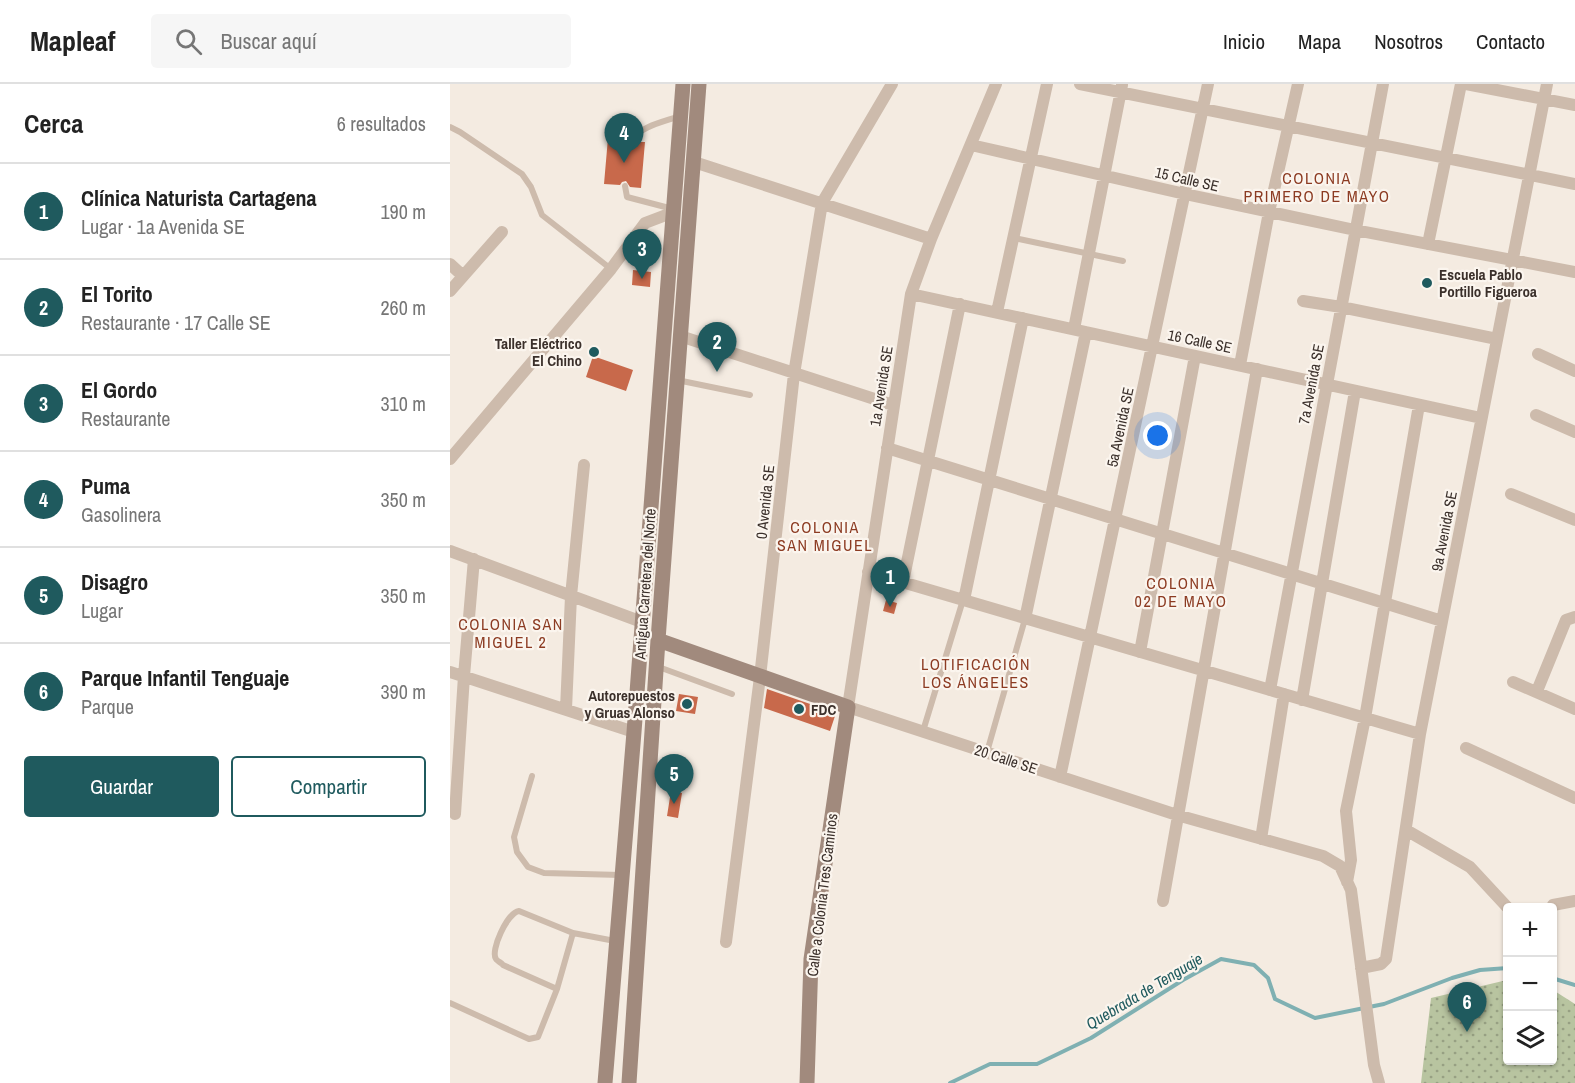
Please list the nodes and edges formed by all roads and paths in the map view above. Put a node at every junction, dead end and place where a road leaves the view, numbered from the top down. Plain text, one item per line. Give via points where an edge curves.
1 (683, 84) edge
2 (699, 84) edge
3 (892, 84) edge
4 (996, 84) edge
5 (1047, 84) edge
6 (1080, 84) edge
7 (1208, 84) edge
8 (1298, 84) edge
9 (1383, 84) edge
10 (1461, 84) edge
11 (1466, 84) edge
12 (1547, 84) edge
13 (1121, 88) edge
14 (1544, 99) junction
15 (1575, 105) edge
16 (1203, 109) junction
17 (681, 116) junction
18 (1288, 126) junction
19 (450, 127) edge
20 (630, 141) dead end
21 (1372, 143) junction
22 (971, 145) junction
23 (1030, 158) junction
24 (1445, 158) junction
25 (694, 162) junction
26 (1528, 175) junction
27 (1104, 176) junction
28 (1575, 184) edge
29 (625, 186) dead end
30 (1185, 194) junction
31 (822, 203) junction
32 (674, 211) junction
33 (1269, 212) junction
34 (1355, 230) junction
35 (502, 232) dead end
36 (1013, 238) junction
37 (931, 239) junction
38 (1428, 244) junction
39 (1089, 254) junction
40 (1512, 259) junction
41 (1123, 261) dead end
42 (450, 264) edge
43 (611, 269) junction
44 (1575, 272) edge
45 (463, 276) junction
46 (450, 291) edge
47 (911, 294) junction
48 (1303, 302) dead end
49 (960, 304) junction
50 (1341, 307) junction
51 (997, 312) junction
52 (1023, 318) junction
53 (1080, 330) junction
54 (680, 336) junction
55 (1497, 339) junction
56 (1152, 346) junction
57 (1538, 354) dead end
58 (1195, 356) junction
59 (1240, 365) junction
60 (1257, 369) junction
61 (1575, 371) edge
62 (794, 374) junction
63 (676, 380) junction
64 (1326, 384) junction
65 (1355, 391) junction
66 (750, 395) dead end
67 (893, 405) junction
68 (1419, 405) junction
69 (1536, 415) dead end
70 (1481, 418) junction
71 (1575, 432) edge
72 (887, 448) junction
73 (450, 459) edge
74 (928, 461) junction
75 (584, 465) dead end
76 (989, 480) junction
77 (1511, 494) dead end
78 (1050, 499) junction
79 (1116, 519) junction
80 (1575, 520) edge
81 (1162, 534) junction
82 (450, 550) edge
83 (1225, 553) junction
84 (474, 560) junction
85 (868, 572) junction
86 (1291, 574) junction
87 (903, 582) junction
88 (1321, 583) junction
89 (571, 596) junction
90 (964, 600) junction
91 (1383, 602) junction
92 (1575, 617) edge
93 (1025, 619) junction
94 (1442, 621) junction
95 (642, 622) junction
96 (1090, 638) junction
97 (658, 640) junction
98 (1140, 652) junction
99 (656, 666) junction
100 (1204, 671) junction
101 (450, 672) edge
102 (464, 676) junction
103 (760, 677) junction
104 (1513, 682) dead end
105 (1270, 690) junction
106 (1537, 691) junction
107 (732, 694) dead end
108 (1284, 694) junction
109 (1302, 700) junction
110 (848, 707) junction
111 (566, 709) junction
112 (1575, 709) edge
113 (1365, 718) junction
114 (634, 732) junction
115 (923, 732) junction
116 (1420, 734) junction
117 (1466, 748) dead end
118 (987, 752) junction
119 (532, 776) dead end
120 (1060, 777) junction
121 (1575, 798) edge
122 (455, 814) dead end
123 (1177, 815) junction
124 (1406, 830) junction
125 (1261, 838) junction
126 (622, 875) junction
127 (1347, 882) junction
128 (1163, 901) dead end
129 (1575, 901) edge
130 (1503, 903) edge
131 (1557, 904) edge
132 (573, 933) junction
133 (617, 941) junction
134 (726, 942) dead end
135 (1361, 968) junction
136 (557, 989) junction
137 (450, 1003) edge
138 (605, 1083) edge
139 (629, 1083) edge
140 (807, 1083) edge
141 (1378, 1083) edge

1 - 17 main road, Antigua Carretera del Norte
2 - 25 main road, Antigua Carretera del Norte
3 - 31 street, 0 Avenida SE
4 - 22 street, 1a Avenida SE
5 - 23 street
6 - 13 street
7 - 16 street, 5a Avenida SE
8 - 18 street
9 - 21 street, 7a Avenida SE
10 - 24 street
11 - 14 street
12 - 14 street, 9a Avenida SE
13 - 16 street
13 - 27 street
14 - 15 street
14 - 26 street, 9a Avenida SE
16 - 18 street
16 - 30 street, 5a Avenida SE
17 - 20 lane via 645,129
17 - 32 main road, Antigua Carretera del Norte
18 - 21 street
18 - 33 street
19 - 43 lane via 522,174 542,215
21 - 24 street
21 - 34 street, 7a Avenida SE
22 - 23 street, 15 Calle SE
22 - 37 street, 1a Avenida SE
23 - 27 street, 15 Calle SE
23 - 36 street
24 - 26 street
24 - 38 street
25 - 31 street
25 - 54 main road, Antigua Carretera del Norte
26 - 28 street
26 - 40 street, 9a Avenida SE
27 - 30 street, 15 Calle SE
27 - 39 street
29 - 32 lane via 627,197
30 - 33 street, 15 Calle SE
30 - 56 street, 5a Avenida SE
31 - 37 street
31 - 62 street, 0 Avenida SE
32 - 43 street via 645,224
32 - 95 main road, Antigua Carretera del Norte
33 - 34 street, 15 Calle SE
33 - 59 street
34 - 38 street, 15 Calle SE
34 - 50 street, 7a Avenida SE
35 - 45 street
36 - 39 lane
36 - 51 street
37 - 47 street, 1a Avenida SE
38 - 40 street, 15 Calle SE
39 - 41 lane
39 - 53 street
40 - 44 street, 15 Calle SE
40 - 55 street, 9a Avenida SE
42 - 45 street
43 - 73 street
45 - 46 street
47 - 49 street, 16 Calle SE
47 - 67 street, 1a Avenida SE
48 - 50 street
49 - 51 street, 16 Calle SE
49 - 74 street
50 - 55 street
50 - 64 street, 7a Avenida SE
51 - 52 street, 16 Calle SE
52 - 53 street, 16 Calle SE
52 - 76 street
53 - 56 street, 16 Calle SE
53 - 78 street
54 - 62 street
54 - 63 main road, Antigua Carretera del Norte
55 - 70 street, 9a Avenida SE
56 - 58 street, 16 Calle SE
56 - 79 street, 5a Avenida SE
57 - 61 street
58 - 59 street, 16 Calle SE
58 - 81 street
59 - 60 street, 16 Calle SE
60 - 64 street, 16 Calle SE
60 - 83 street
62 - 67 street
62 - 103 street, 0 Avenida SE
63 - 66 lane
63 - 97 main road, Antigua Carretera del Norte
64 - 65 street, 16 Calle SE
64 - 86 street, 7a Avenida SE
65 - 68 street, 16 Calle SE
65 - 88 street
67 - 72 street, 1a Avenida SE
68 - 70 street, 16 Calle SE
68 - 91 street
69 - 71 street
70 - 94 street, 9a Avenida SE
72 - 74 street
72 - 85 street, 1a Avenida SE
74 - 76 street
74 - 87 street
75 - 89 street
76 - 78 street
76 - 90 street
77 - 80 street
78 - 79 street
78 - 93 street
79 - 81 street
79 - 96 street, 5a Avenida SE
81 - 83 street
81 - 98 street
82 - 84 street
83 - 86 street
83 - 100 street
84 - 89 street
84 - 102 street
85 - 87 street
85 - 110 street, 1a Avenida SE
86 - 88 street
86 - 105 street, 7a Avenida SE
87 - 90 street
88 - 91 street
88 - 109 street
89 - 95 street
89 - 111 street
90 - 93 street
90 - 115 lane
91 - 94 street
91 - 113 street
92 - 106 street via 1566,620
93 - 96 street
93 - 118 lane
94 - 116 street, 9a Avenida SE
95 - 114 main road, Antigua Carretera del Norte
96 - 98 street
96 - 120 street, 5a Avenida SE
97 - 99 main road, Antigua Carretera del Norte
97 - 103 main road, 20 Calle SE
98 - 100 street
99 - 107 lane
99 - 139 main road, Antigua Carretera del Norte
100 - 105 street
100 - 123 street
101 - 102 street
102 - 111 street
102 - 122 street
103 - 110 main road, 20 Calle SE
103 - 134 street, 0 Avenida SE
104 - 106 street
105 - 108 street
106 - 112 street
108 - 109 street
108 - 125 street
109 - 113 street
110 - 115 street, 20 Calle SE
110 - 140 main road, Calle a Colonia Tres Caminos via 811,959
111 - 114 street
113 - 116 street
113 - 127 street via 1346,811 1351,860
114 - 126 main road, Antigua Carretera del Norte
115 - 118 street, 20 Calle SE
116 - 124 street, 9a Avenida SE
117 - 121 street
118 - 120 street, 20 Calle SE
119 - 126 lane via 514,837 517,852 528,867 544,873
120 - 123 street, 20 Calle SE
123 - 125 street, 20 Calle SE
123 - 128 street
124 - 130 street via 1470,867
124 - 135 street, 9a Avenida SE via 1386,959 1381,964
125 - 127 street, 20 Calle SE via 1323,856 1340,866
126 - 133 main road, Antigua Carretera del Norte
127 - 135 street
129 - 131 street
132 - 133 lane
132 - 136 lane
132 - 136 lane via 513,912 494,952 503,965
133 - 138 main road, Antigua Carretera del Norte
135 - 141 street
136 - 137 lane via 534,1039

